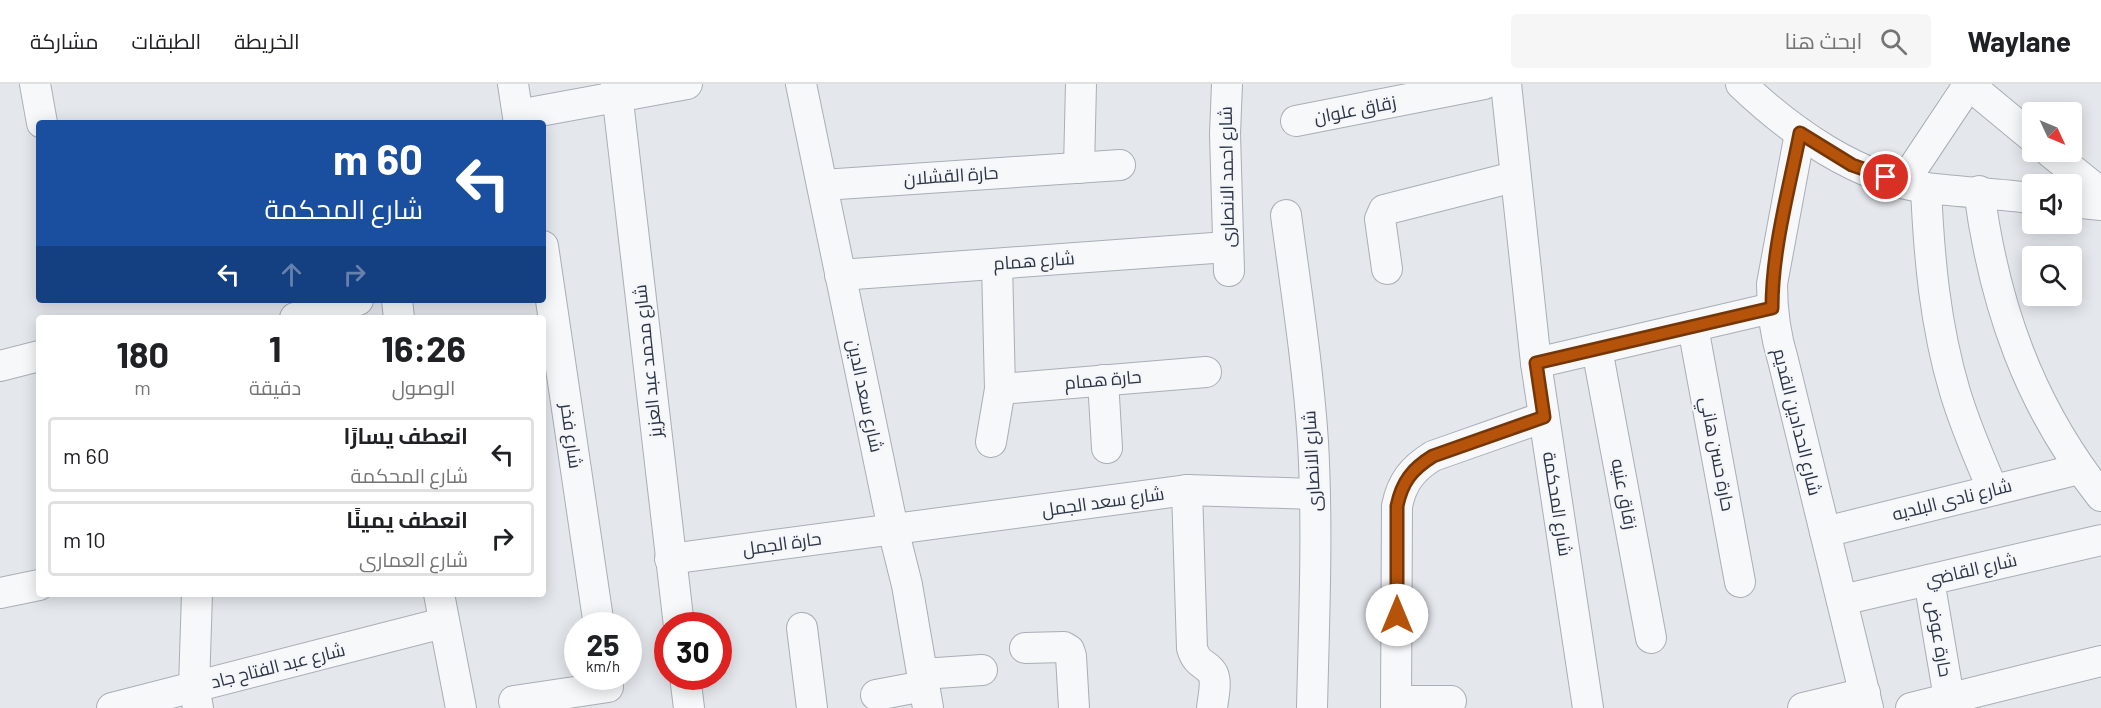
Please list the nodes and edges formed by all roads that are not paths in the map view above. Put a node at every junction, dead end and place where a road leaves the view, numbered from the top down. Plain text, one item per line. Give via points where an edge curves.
1 (35, 84) edge
2 (513, 84) edge
3 (687, 84) edge
4 (801, 84) edge
5 (1081, 84) edge
6 (1227, 84) edge
7 (1485, 84) edge
8 (1506, 84) edge
9 (1741, 84) edge
10 (1969, 84) edge
11 (617, 90) edge
12 (519, 119) edge
13 (41, 120) edge
14 (1296, 122) dead end
15 (2022, 129) edge
16 (1800, 133) junction
17 (2062, 162) edge
18 (1120, 165) dead end
19 (1079, 168) junction
20 (1514, 177) junction
21 (823, 185) junction
22 (1915, 186) junction
23 (1979, 191) junction
24 (2101, 193) edge
25 (2022, 197) edge
26 (2082, 203) edge
27 (2101, 206) edge
28 (1286, 215) dead end
29 (1228, 259) joint
30 (997, 264) junction
31 (546, 266) edge
32 (1387, 269) dead end
33 (840, 276) junction
34 (348, 303) edge
35 (1772, 308) junction
36 (306, 315) edge
37 (1693, 327) junction
38 (1597, 349) junction
39 (36, 357) edge
40 (1536, 363) junction
41 (0, 366) edge
42 (1206, 372) dead end
43 (1103, 380) junction
44 (1000, 389) junction
45 (1544, 417) junction
46 (991, 442) dead end
47 (1107, 448) dead end
48 (2079, 469) junction
49 (1187, 490) junction
50 (1993, 490) junction
51 (1314, 494) junction
52 (2101, 496) edge
53 (893, 529) junction
54 (1825, 532) junction
55 (2101, 540) edge
56 (670, 559) junction
57 (1929, 580) junction
58 (1740, 582) dead end
59 (36, 586) edge
60 (0, 593) edge
61 (197, 597) edge
62 (439, 597) edge
63 (1842, 600) junction
64 (597, 612) edge
65 (676, 612) edge
66 (443, 623) junction
67 (802, 628) dead end
68 (1651, 638) dead end
69 (1024, 648) dead end
70 (2101, 661) edge
71 (982, 670) dead end
72 (925, 689) edge
73 (687, 690) edge
74 (608, 691) edge
75 (876, 695) dead end
76 (196, 698) edge
77 (1949, 699) junction
78 (514, 700) dead end
79 (1451, 701) dead end
80 (1866, 701) edge
81 (1396, 705) edge
82 (112, 708) edge
83 (461, 708) edge
84 (689, 708) edge
85 (812, 708) edge
86 (1074, 708) edge
87 (1212, 708) edge
88 (1312, 708) edge
89 (1588, 708) edge
90 (1803, 708) edge
91 (1911, 708) edge

1 - 13 street
2 - 12 street
3 - 11 street
4 - 21 street, شارع سعد الدين
5 - 19 street
6 - 29 street, شارع احمد الانصارى
7 - 14 street, زقاق علوان
8 - 20 street, شارع المحكمة
9 - 16 street
10 - 15 street
10 - 22 street
11 - 12 street
11 - 56 street, شارع محمد عبد العزيز
16 - 22 street via 1852,165
16 - 35 street, شارع الحدادين القديم via 1775,261
17 - 24 street
18 - 19 street, حارة القشلان
19 - 21 street, حارة القشلان
20 - 32 street via 1384,210 1380,219
20 - 40 street, شارع المحكمة
21 - 33 street, شارع سعد الدين
22 - 23 street
22 - 50 street via 1928,240 1942,342 1955,392
23 - 25 street
23 - 48 street via 1985,241 2011,336 2030,382
26 - 27 street
28 - 51 street, شارع الانصارى via 1313,444
29 - 30 street, شارع همام
30 - 33 street, شارع همام
30 - 44 street
31 - 64 street, شارع فخر
33 - 53 street, شارع سعد الدين
34 - 36 street
35 - 37 street
35 - 54 street, شارع الحدادين القديم via 1775,335
37 - 38 street
37 - 58 street, حارة حسن هاني
38 - 40 street
38 - 68 street, زقاق عنيه
39 - 41 street
40 - 45 street, شارع المحكمة
42 - 43 street, حارة همام
43 - 44 street, حارة همام
43 - 47 street
44 - 46 street
45 - 81 street via 1433,456 1408,476 1400,491
45 - 89 street, شارع المحكمة
48 - 50 street, شارع نادى البلديه
48 - 52 street
49 - 51 street, شارع سعد الجمل
49 - 53 street, شارع سعد الجمل
49 - 87 street via 1192,648 1197,660 1213,674
50 - 54 street, شارع نادى البلديه
51 - 88 street, شارع الانصارى
53 - 56 street, حارة الجمل
53 - 72 street, شارع سعد الدين
54 - 63 street, شارع الحدادين القديم
55 - 57 street, شارع القاضي
56 - 65 street, شارع محمد عبد العزيز
57 - 63 street, شارع القاضي
57 - 77 street, حارة عوض
59 - 60 street
61 - 76 street
62 - 66 street
63 - 80 street, شارع الحدادين القديم
66 - 76 street, شارع عبد الفتاح جاد
66 - 83 street
67 - 85 street
69 - 86 street via 1064,646 1069,650
70 - 77 street
71 - 72 street
72 - 75 street
73 - 84 street
74 - 78 street
76 - 82 street, شارع عبد الفتاح جاد
77 - 91 street
79 - 81 street
80 - 90 street

